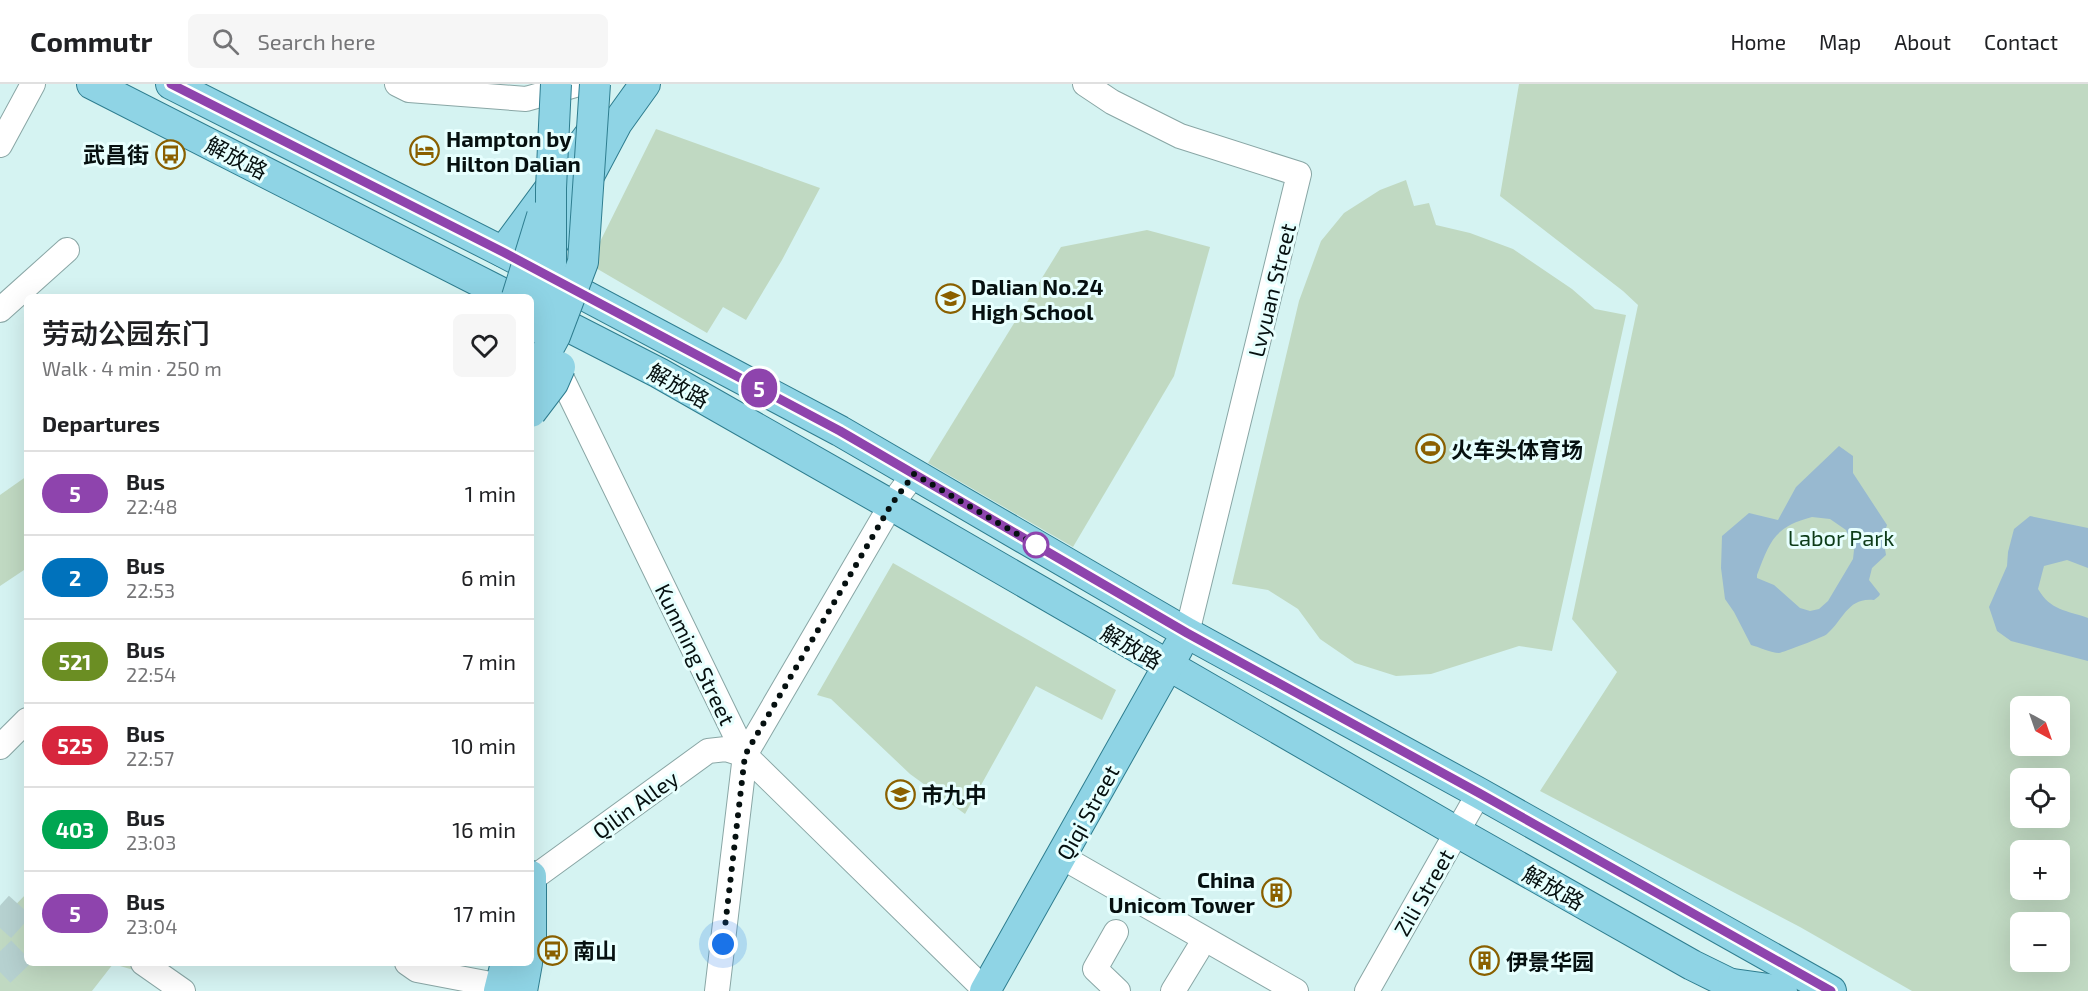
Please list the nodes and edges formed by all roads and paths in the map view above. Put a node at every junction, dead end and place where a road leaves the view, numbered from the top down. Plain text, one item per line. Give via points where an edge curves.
1 (33, 84) edge
2 (92, 84) edge
3 (171, 84) edge
4 (397, 84) edge
5 (556, 84) edge
6 (579, 84) edge
7 (595, 84) edge
8 (627, 84) edge
9 (645, 84) edge
10 (1084, 84) edge
11 (612, 117) junction
12 (0, 145) edge
13 (551, 188) junction
14 (68, 250) dead end
15 (503, 252) junction
16 (583, 262) junction
17 (530, 285) edge
18 (504, 294) edge
19 (518, 294) edge
20 (0, 310) edge
21 (534, 310) edge
22 (534, 319) edge
23 (534, 320) edge
24 (534, 375) edge
25 (534, 408) edge
26 (914, 474) junction
27 (891, 505) junction
28 (1187, 633) junction
29 (1168, 666) junction
30 (24, 723) edge
31 (0, 747) edge
32 (745, 755) junction
33 (1479, 793) junction
34 (1457, 832) junction
35 (1062, 857) junction
36 (534, 877) edge
37 (1116, 932) dead end
38 (1754, 947) junction
39 (1198, 950) dead end
40 (147, 966) edge
41 (412, 966) edge
42 (513, 981) edge
43 (1266, 983) edge
44 (1735, 989) edge
45 (183, 991) edge
46 (717, 991) edge
47 (985, 991) edge
48 (1118, 991) edge
49 (1173, 991) edge
50 (1296, 991) edge
51 (1367, 991) edge
52 (1782, 991) edge
53 (1831, 991) edge

1 - 12 street
2 - 18 main road, 解放路
3 - 15 main road
4 - 6 street via 409,90 526,99
5 - 13 main road, bridge
7 - 16 main road, bridge
8 - 11 main road
9 - 11 main road
10 - 28 street, Lvyuan Street via 1180,136 1299,174
11 - 15 main road
11 - 17 main road
13 - 19 main road, bridge
13 - 22 main road, bridge via 552,265
14 - 20 street
15 - 17 main road
16 - 24 main road, bridge via 555,336
16 - 25 main road, bridge via 569,346 553,382
17 - 26 main road via 608,306
21 - 27 main road, 解放路 via 659,373
23 - 32 street, Kunming Street
26 - 27 street
26 - 28 main road
27 - 29 main road, 解放路
27 - 32 street
28 - 29 main road, Qiqi Street
28 - 33 main road
29 - 34 main road, 解放路
29 - 35 main road, Qiqi Street
30 - 31 street
32 - 36 street, Qilin Alley via 726,749 708,751
32 - 46 street
32 - 47 street, Kunming Street
33 - 34 street, Zili Street
33 - 38 main road
34 - 44 main road, 解放路
34 - 51 street, Zili Street
35 - 43 street
35 - 47 main road, Qiqi Street
37 - 48 street via 1095,969
38 - 44 main road
38 - 53 main road
39 - 49 street
40 - 45 street
41 - 42 street
43 - 50 street
44 - 52 main road, 解放路

